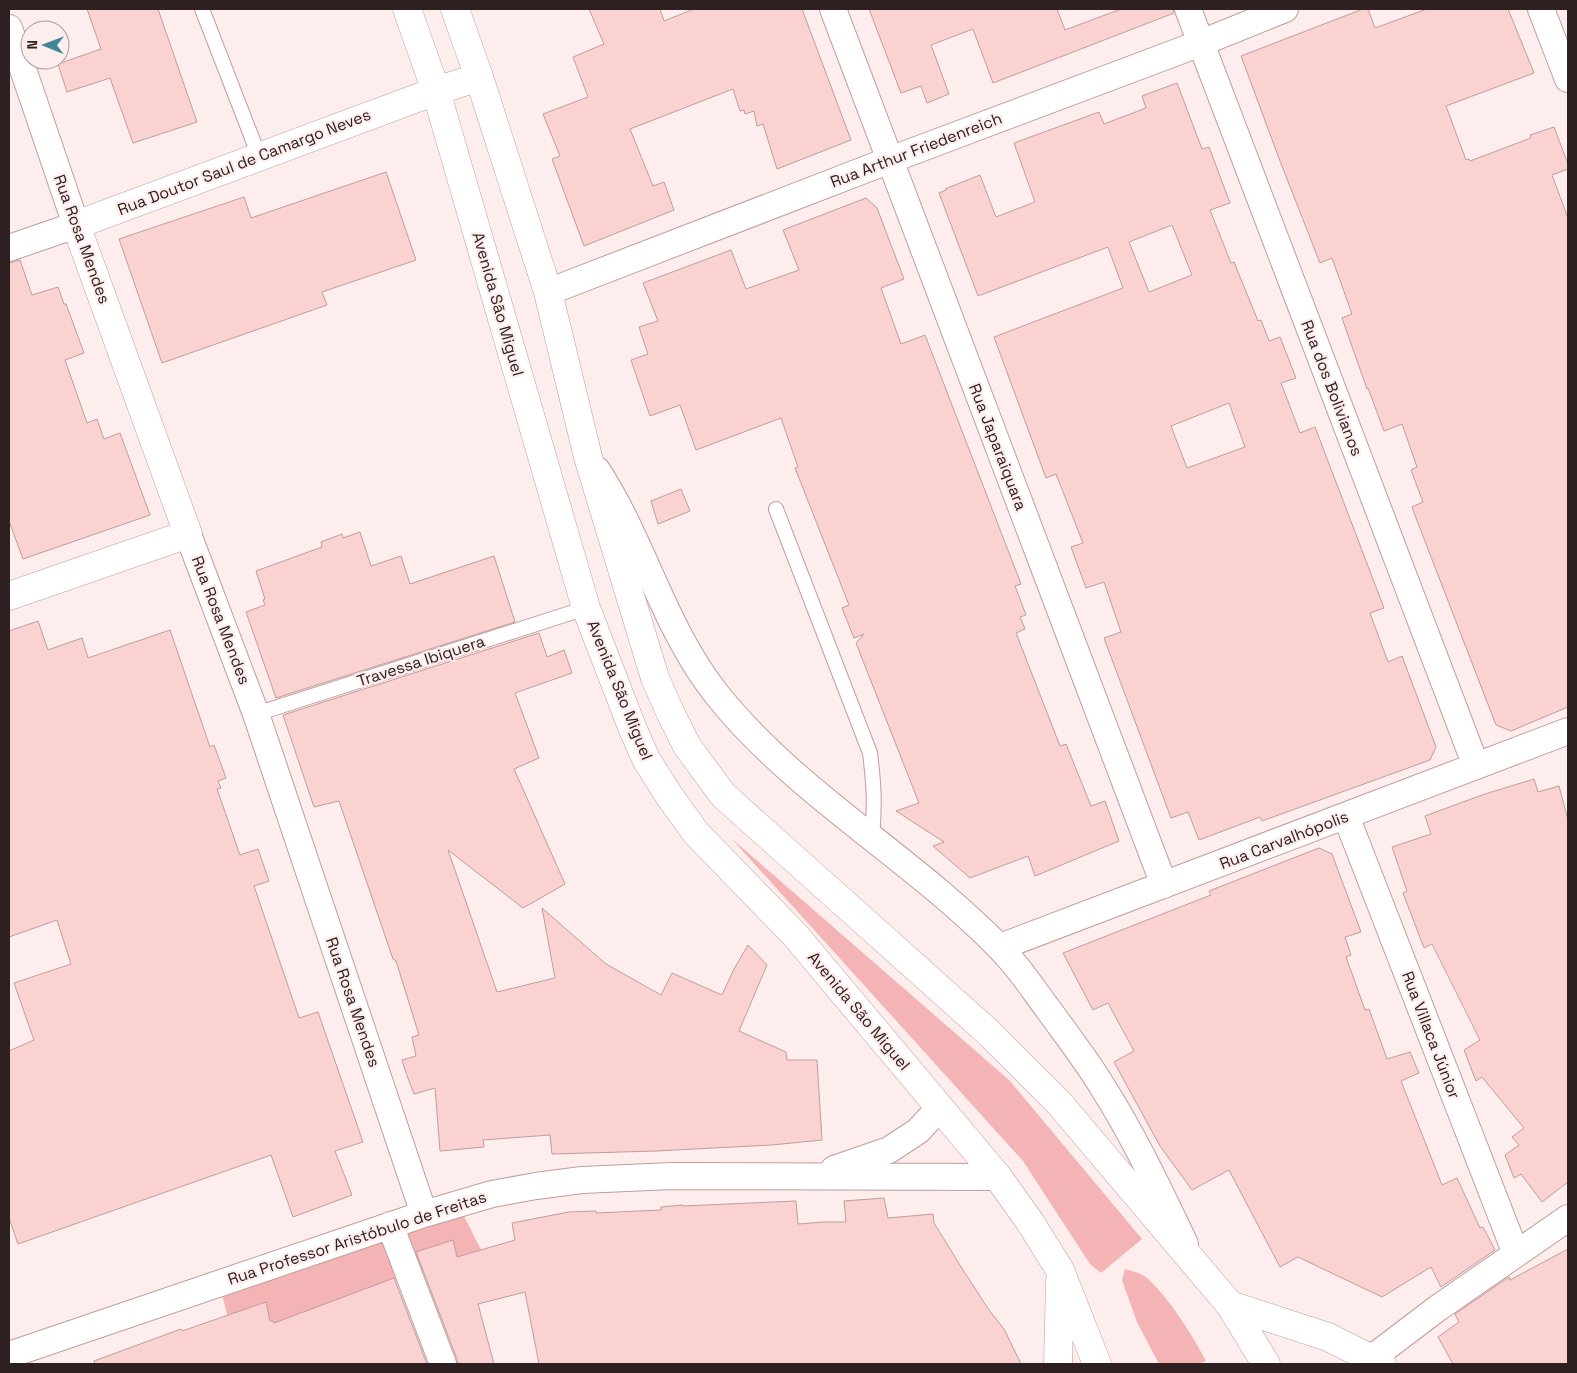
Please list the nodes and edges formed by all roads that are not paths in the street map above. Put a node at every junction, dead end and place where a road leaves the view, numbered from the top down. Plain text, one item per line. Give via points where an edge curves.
1 (202, 9) edge
2 (407, 9) edge
3 (455, 9) edge
4 (833, 9) edge
5 (1188, 9) edge
6 (1285, 9) edge
7 (1542, 9) edge
8 (9, 28) edge
9 (1201, 44) junction
10 (479, 77) junction
11 (1568, 79) edge
12 (436, 91) junction
13 (259, 156) junction
14 (890, 160) junction
15 (76, 226) junction
16 (9, 248) edge
17 (548, 292) junction
18 (588, 457) junction
19 (776, 509) dead end
20 (188, 534) junction
21 (9, 596) edge
22 (586, 608) junction
23 (256, 714) junction
24 (1568, 731) edge
25 (1476, 766) junction
26 (1346, 816) junction
27 (872, 836) junction
28 (1164, 885) junction
29 (1000, 947) junction
30 (940, 1107) junction
31 (806, 1177) junction
32 (998, 1177) junction
33 (424, 1214) junction
34 (1568, 1218) edge
35 (390, 1225) junction
36 (1516, 1254) junction
37 (1195, 1265) junction
38 (1060, 1270) junction
39 (1230, 1305) junction
40 (9, 1355) edge
41 (1377, 1361) edge
42 (443, 1364) edge
43 (1058, 1364) edge
44 (1097, 1364) edge
45 (1266, 1364) edge

1 - 13 lane
2 - 12 main road, Avenida São Miguel
3 - 10 main road
4 - 14 street, Rua Japaraiquara
5 - 9 street, Rua dos Bolivianos
6 - 9 street, Rua Arthur Friedenreich
7 - 11 street
8 - 15 street, Rua Rosa Mendes
9 - 14 street, Rua Arthur Friedenreich
9 - 25 street, Rua dos Bolivianos
10 - 12 main road, Rua Doutor Saul de Camargo Neves
10 - 17 main road
12 - 13 main road, Rua Doutor Saul de Camargo Neves
12 - 22 main road, Avenida São Miguel
13 - 15 main road, Rua Doutor Saul de Camargo Neves
14 - 17 street, Rua Arthur Friedenreich
14 - 28 street, Rua Japaraiquara
15 - 16 street, Rua Doutor Saul de Camargo Neves
15 - 20 main road, Rua Rosa Mendes
17 - 18 main road
18 - 27 street via 626,519 683,644 717,695 774,756
18 - 37 main road via 655,678 687,746 722,795 988,1032 1059,1104
19 - 27 lane via 870,754 875,806
20 - 21 main road
20 - 23 street, Rua Rosa Mendes
22 - 23 lane, Travessa Ibiquera
22 - 30 main road, Avenida São Miguel via 646,759 696,834 795,935
23 - 33 street, Rua Rosa Mendes
24 - 25 street, Rua Carvalhópolis
25 - 26 street, Rua Carvalhópolis
26 - 28 street, Rua Carvalhópolis
26 - 36 street, Rua Villaca Júnior
27 - 29 street
28 - 29 street, Rua Carvalhópolis
29 - 37 street via 1037,993 1102,1086 1143,1158
30 - 31 street, Rua Professor Aristóbulo de Freitas via 918,1131 890,1150
30 - 32 main road, Avenida São Miguel
31 - 32 street, Rua Professor Aristóbulo de Freitas
31 - 33 street, Rua Professor Aristóbulo de Freitas via 672,1176 582,1180 492,1194
32 - 38 main road, Avenida São Miguel
33 - 35 street, Rua Professor Aristóbulo de Freitas
34 - 36 street
35 - 40 street, Rua Professor Aristóbulo de Freitas
35 - 42 street
36 - 41 street via 1438,1308
37 - 39 main road
38 - 43 main road
38 - 44 main road, Avenida São Miguel
39 - 41 main road via 1328,1337
39 - 45 main road

